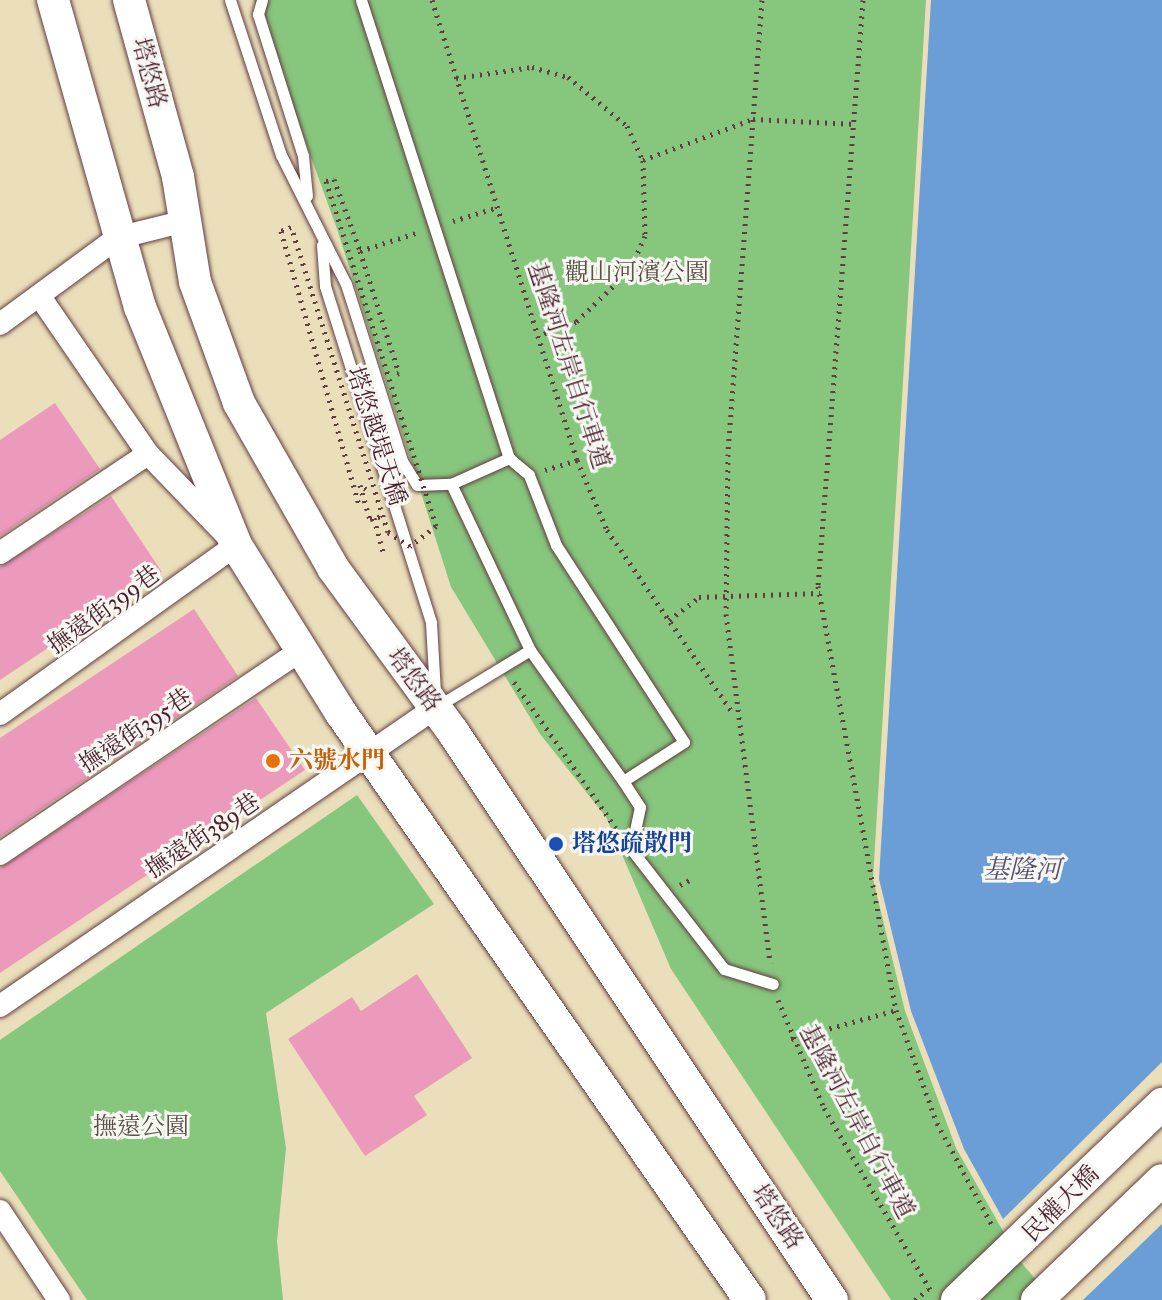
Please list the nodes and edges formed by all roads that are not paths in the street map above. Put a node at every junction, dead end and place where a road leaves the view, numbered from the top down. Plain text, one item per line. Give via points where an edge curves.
1 (53, 0) edge
2 (129, 0) edge
3 (230, 0) edge
4 (262, 0) edge
5 (361, 0) edge
6 (307, 201) junction
7 (185, 221) junction
8 (117, 238) junction
9 (322, 245) junction
10 (40, 297) junction
11 (0, 324) edge
12 (148, 454) junction
13 (509, 458) junction
14 (451, 484) junction
15 (236, 545) junction
16 (0, 553) edge
17 (530, 650) junction
18 (300, 651) junction
19 (435, 708) junction
20 (0, 714) edge
21 (369, 754) junction
22 (623, 781) junction
23 (0, 854) edge
24 (773, 984) road end
25 (0, 1006) edge
26 (1162, 1104) edge
27 (1162, 1180) edge
28 (0, 1211) edge
29 (59, 1300) edge
30 (750, 1300) edge
31 (832, 1300) edge
32 (957, 1300) edge
33 (1037, 1300) edge

1 - 8 main road
2 - 7 main road, 塔悠路
3 - 6 lane via 281,155
4 - 6 lane via 258,14 303,156
5 - 13 lane
6 - 9 lane
7 - 8 street
7 - 19 main road, 塔悠路 via 195,282 239,403 333,568
8 - 10 street
8 - 15 main road
9 - 14 lane via 346,284 402,461 417,485
9 - 19 lane via 325,286 431,623
10 - 11 street
10 - 12 street
12 - 15 street
12 - 16 street
13 - 14 lane
13 - 22 lane via 529,475 556,545 684,742
14 - 17 lane via 490,579
15 - 18 main road
15 - 20 street, 撫遠街399巷
17 - 19 lane
17 - 22 lane
18 - 21 main road
18 - 23 street, 撫遠街395巷
19 - 21 street, 撫遠街389巷
19 - 31 main road, 塔悠路
21 - 25 street, 撫遠街389巷
21 - 30 main road
22 - 24 lane via 640,807 631,849 724,969
26 - 32 main road, 民權大橋, bridge
27 - 33 main road, bridge
28 - 29 street

